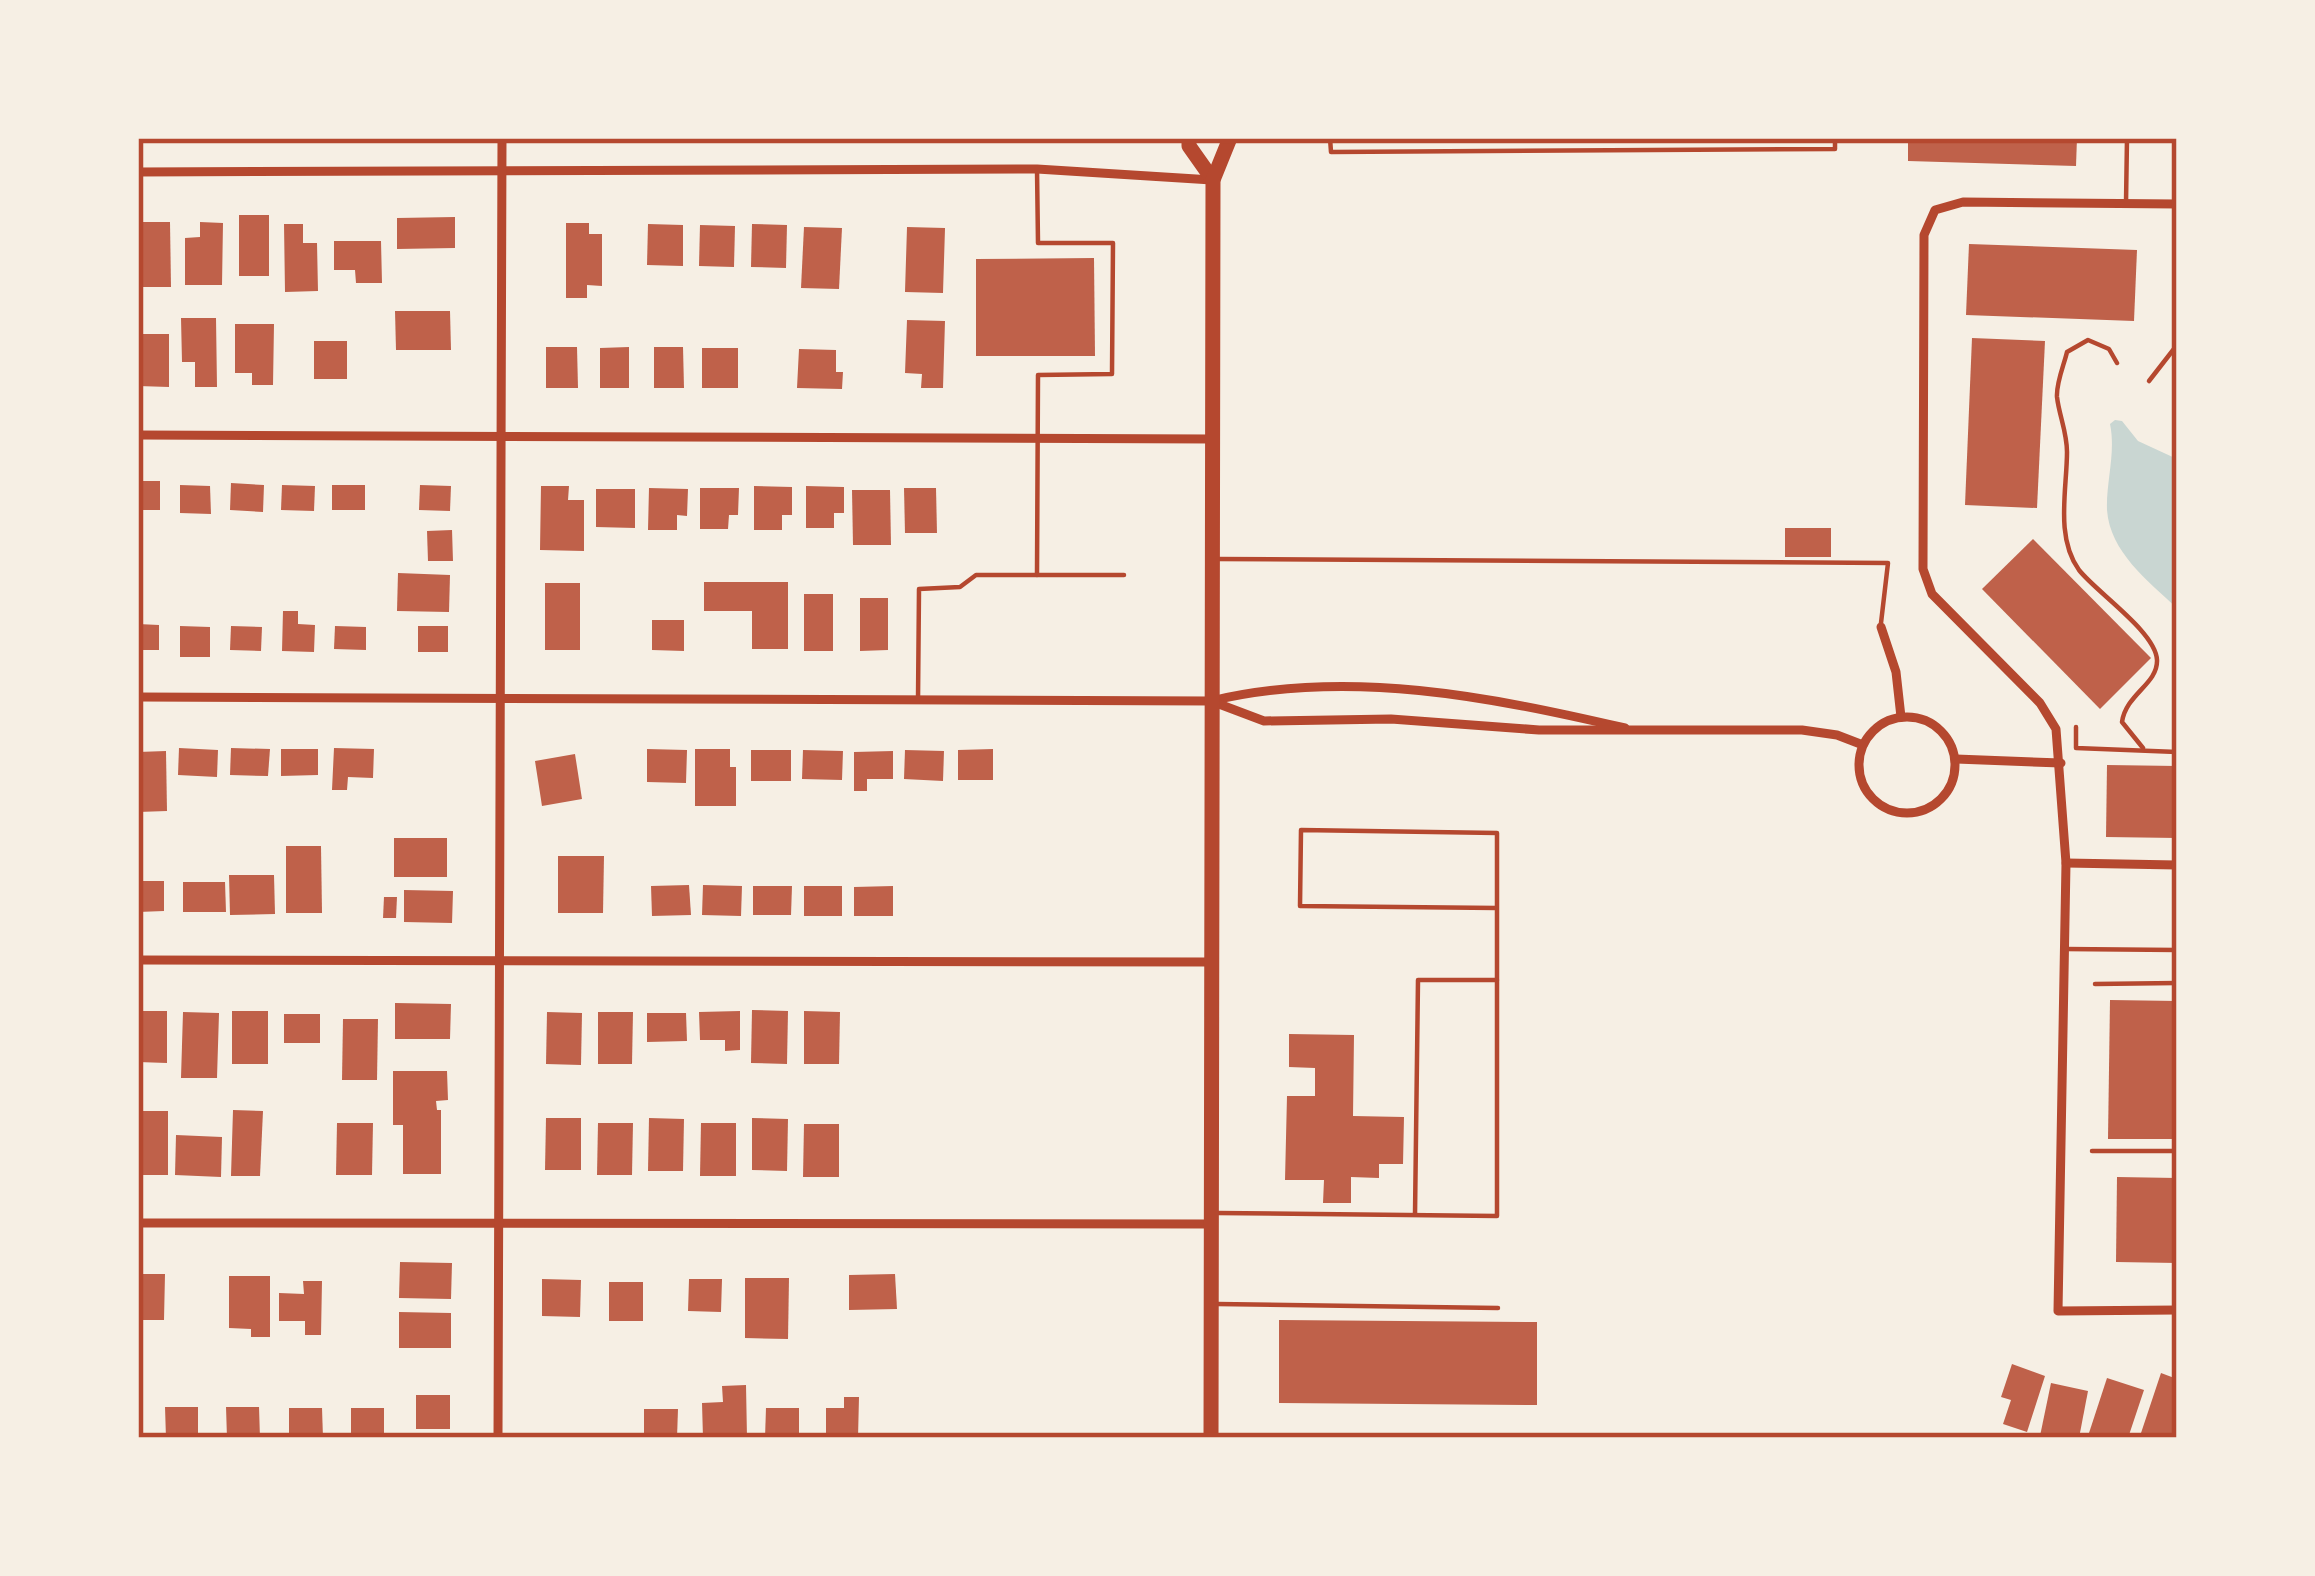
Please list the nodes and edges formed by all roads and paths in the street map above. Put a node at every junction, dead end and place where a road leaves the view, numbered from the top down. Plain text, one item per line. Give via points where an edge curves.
1 (502, 138) edge
2 (1189, 138) edge
3 (1230, 138) edge
4 (1330, 138) edge
5 (1835, 138) edge
6 (2127, 138) edge
7 (1037, 169) junction
8 (138, 172) edge
9 (502, 173) junction
10 (1213, 180) junction
11 (2126, 203) junction
12 (2177, 204) edge
13 (2177, 345) edge
14 (2117, 363) dead end
15 (2149, 382) dead end
16 (138, 435) edge
17 (501, 435) junction
18 (1039, 438) junction
19 (1210, 439) junction
20 (1211, 559) junction
21 (1037, 575) junction
22 (1124, 575) dead end
23 (1881, 627) joint
24 (138, 697) edge
25 (500, 698) junction
26 (918, 700) junction
27 (1211, 700) junction
28 (1901, 717) junction
29 (2076, 727) dead end
30 (1625, 728) junction
31 (1863, 745) junction
32 (2143, 748) junction
33 (2177, 752) edge
34 (1956, 759) junction
35 (2061, 763) junction
36 (2066, 863) junction
37 (2177, 865) edge
38 (1497, 908) junction
39 (2065, 949) junction
40 (2177, 950) edge
41 (138, 960) edge
42 (498, 962) junction
43 (1211, 962) junction
44 (1497, 980) junction
45 (2177, 982) edge
46 (2095, 984) dead end
47 (2177, 1150) edge
48 (2092, 1151) dead end
49 (1415, 1215) junction
50 (1211, 1218) junction
51 (138, 1223) edge
52 (499, 1224) junction
53 (1211, 1304) junction
54 (1498, 1308) dead end
55 (2177, 1310) edge
56 (1211, 1437) edge
57 (498, 1438) edge
58 (1427, 1438) edge

1 - 9 street
2 - 10 main road
3 - 10 main road
4 - 5 lane via 1330,152 1835,149
6 - 11 lane
7 - 9 street
7 - 10 street
7 - 18 lane via 1038,243 1113,243 1112,374 1038,375
8 - 9 street
9 - 17 street
10 - 19 main road
11 - 12 street
11 - 35 street via 1963,202 1935,210 1924,235 1926,583 2040,704 2056,730
13 - 15 lane
14 - 32 path via 2088,340 2067,352 2056,393 2067,451 2065,526 2077,567 2157,658 2154,676 2124,707 2122,722
16 - 17 street
17 - 18 street
17 - 25 street
18 - 19 street
18 - 21 lane
19 - 20 main road
20 - 23 lane via 1888,563
20 - 27 main road
21 - 22 lane
21 - 26 lane via 976,575 960,587 919,589
23 - 28 street
24 - 25 street
25 - 26 street
25 - 42 street
26 - 27 street
27 - 30 street via 1264,721
27 - 30 street via 1264,688 1421,690
27 - 43 main road
28 - 31 street
28 - 34 street via 1932,723
29 - 32 path via 2076,748
30 - 31 street via 1819,731
31 - 34 street via 1868,792 1894,811 1941,800
32 - 33 path
34 - 35 street
35 - 36 street
36 - 37 street
36 - 39 street
38 - 38 lane via 1497,833 1301,830 1300,905
38 - 44 lane
39 - 40 lane
39 - 55 street via 2058,1311
41 - 42 street
42 - 43 street
42 - 52 street
43 - 50 main road
44 - 49 lane via 1418,980
44 - 49 lane via 1497,1216
45 - 46 path
47 - 48 path
49 - 50 lane
50 - 52 street
50 - 53 main road
51 - 52 street
52 - 57 street
53 - 54 lane
53 - 56 main road
56 - 58 lane

